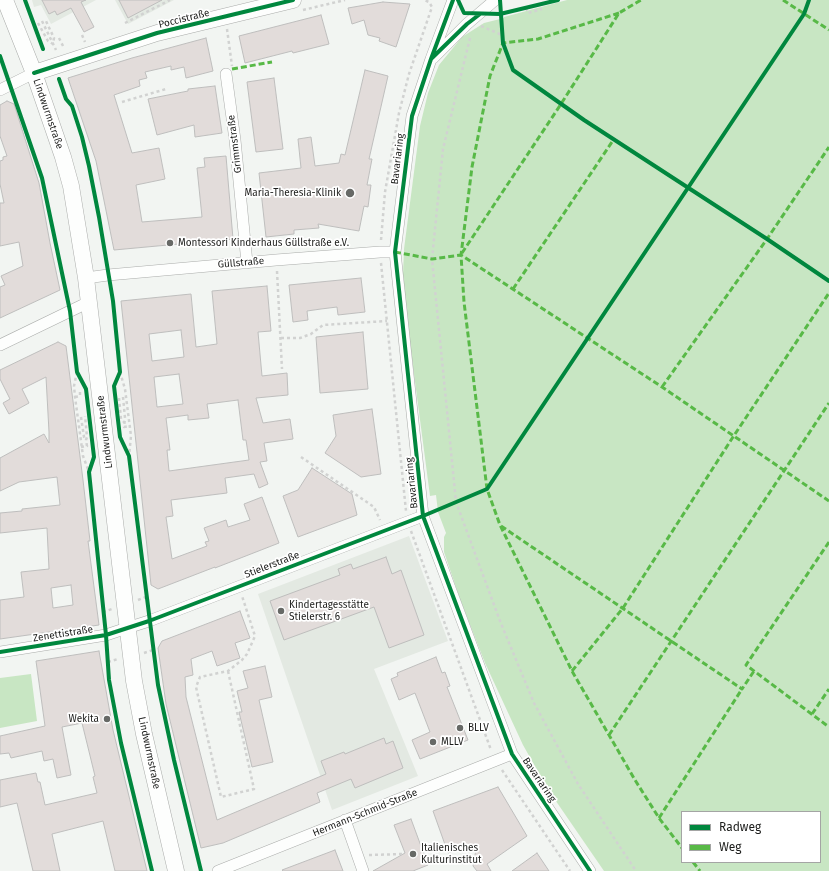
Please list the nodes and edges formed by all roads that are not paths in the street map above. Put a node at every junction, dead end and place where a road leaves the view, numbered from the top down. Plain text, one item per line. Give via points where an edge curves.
1 (5, 0) edge
2 (293, 0) edge
3 (453, 0) edge
4 (495, 0) edge
5 (431, 60) junction
6 (34, 73) junction
7 (226, 74) road end
8 (0, 90) edge
9 (396, 252) junction
10 (247, 263) junction
11 (86, 278) junction
12 (89, 302) junction
13 (0, 345) edge
14 (423, 516) junction
15 (127, 628) junction
16 (0, 652) edge
17 (512, 754) junction
18 (345, 820) junction
19 (176, 871) edge
20 (218, 871) edge
21 (364, 871) edge
22 (590, 871) edge

1 - 6 main road, Lindwurmstraße
2 - 6 main road, Poccistraße via 158,34
3 - 5 street, Bavariaring
4 - 5 street, Bavariaring
5 - 9 street, Bavariaring via 412,116
6 - 8 street
6 - 11 main road, Lindwurmstraße via 71,186
7 - 10 street, Grimmstraße
9 - 10 street, Güllstraße
9 - 14 street, Bavariaring
10 - 11 street, Güllstraße
11 - 12 main road, Lindwurmstraße
12 - 13 street
12 - 15 main road, Lindwurmstraße
14 - 15 street, Stielerstraße
14 - 17 street, Bavariaring
15 - 16 street, Zenettistraße via 106,635
15 - 19 main road, Lindwurmstraße via 144,734
17 - 18 street, Hermann-Schmid-Straße
17 - 22 street, Bavariaring
18 - 20 street, Hermann-Schmid-Straße
18 - 21 street

